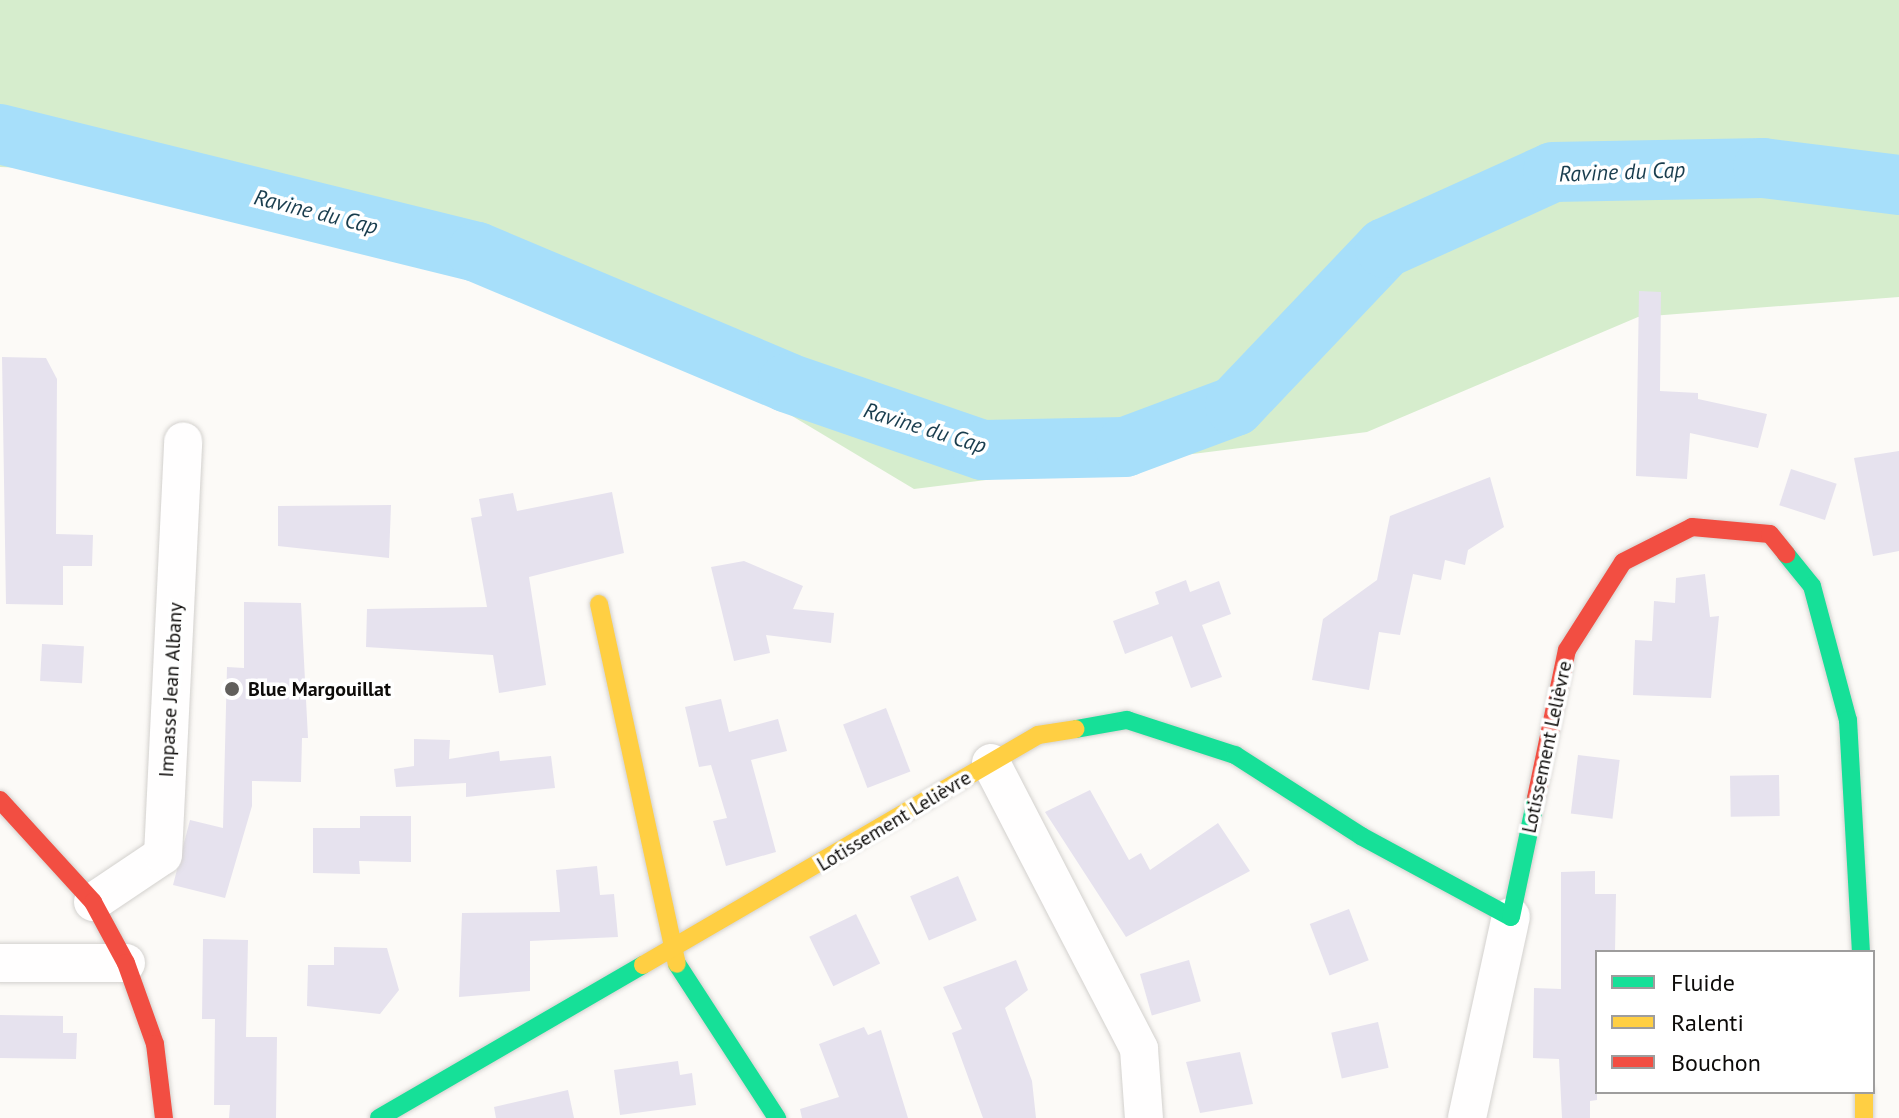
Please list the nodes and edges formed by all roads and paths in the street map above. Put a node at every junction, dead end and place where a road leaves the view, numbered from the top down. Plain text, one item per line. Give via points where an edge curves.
1 (183, 441) dead end
2 (599, 604) dead end
3 (991, 763) junction
4 (0, 800) edge
5 (93, 902) junction
6 (1511, 917) junction
7 (1861, 950) edge
8 (671, 954) junction
9 (0, 963) edge
10 (126, 963) junction
11 (1864, 1094) edge
12 (164, 1118) edge
13 (379, 1118) edge
14 (777, 1118) edge
15 (1144, 1118) edge
16 (1467, 1118) edge
17 (1864, 1118) edge

1 - 5 street, Impasse Jean Albany via 163,855
2 - 8 street
3 - 6 street, Lotissement Lelièvre via 1038,735 1127,720 1235,755 1361,836
3 - 8 street, Lotissement Lelièvre
3 - 15 street via 1139,1049
4 - 5 street
5 - 10 street
6 - 7 street, Lotissement Lelièvre via 1567,650 1623,562 1692,527 1770,534 1812,586 1848,720
6 - 16 street, Lotissement Lelièvre
8 - 13 street, Lotissement Lelièvre via 440,1077
8 - 14 street
9 - 10 street
10 - 12 street via 155,1044
11 - 17 street

